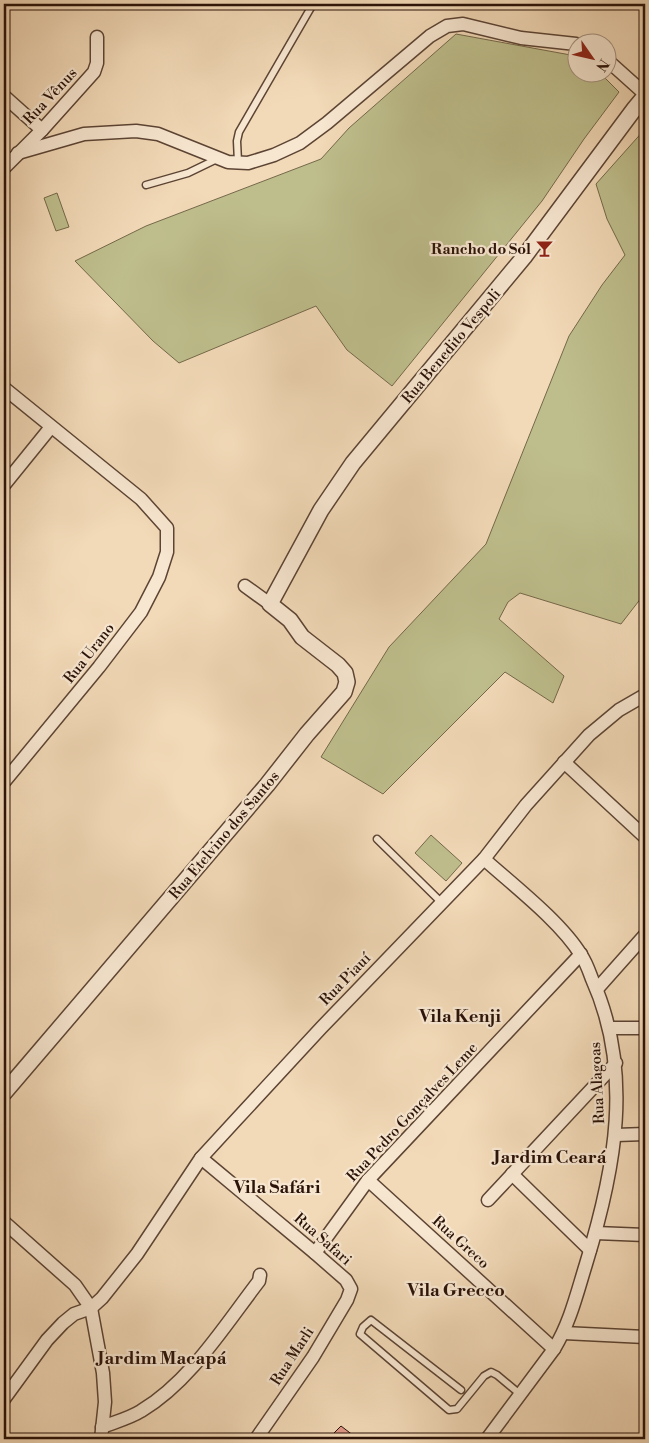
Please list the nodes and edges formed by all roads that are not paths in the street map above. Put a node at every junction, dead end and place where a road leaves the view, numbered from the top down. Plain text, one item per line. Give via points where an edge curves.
1 (313, 4) edge
2 (97, 37) dead end
3 (566, 43) edge
4 (616, 67) edge
5 (645, 95) edge
6 (4, 96) edge
7 (42, 130) junction
8 (18, 153) junction
9 (219, 158) junction
10 (238, 162) junction
11 (4, 168) edge
12 (146, 185) dead end
13 (4, 388) edge
14 (51, 427) junction
15 (4, 485) edge
16 (246, 586) dead end
17 (270, 604) junction
18 (645, 695) edge
19 (564, 762) junction
20 (4, 782) edge
21 (645, 837) edge
22 (377, 838) dead end
23 (484, 859) junction
24 (441, 902) junction
25 (645, 935) edge
26 (581, 954) junction
27 (597, 989) junction
28 (610, 1028) junction
29 (645, 1028) edge
30 (616, 1063) junction
31 (4, 1093) edge
32 (645, 1134) edge
33 (616, 1135) junction
34 (201, 1158) junction
35 (512, 1174) junction
36 (368, 1180) junction
37 (488, 1200) dead end
38 (4, 1222) edge
39 (596, 1233) junction
40 (645, 1235) edge
41 (590, 1250) junction
42 (315, 1253) junction
43 (260, 1275) dead end
44 (351, 1289) joint
45 (91, 1308) junction
46 (564, 1333) junction
47 (645, 1337) edge
48 (554, 1349) junction
49 (461, 1390) dead end
50 (521, 1395) junction
51 (4, 1399) edge
52 (102, 1433) edge
53 (256, 1439) edge
54 (487, 1439) edge

1 - 10 lane via 239,132
2 - 7 street, Rua Vênus via 94,72
3 - 10 street via 521,38 463,24 447,26 430,36 350,105 300,142 274,155 248,163
4 - 5 street
5 - 17 street, Rua Benedito Vespoli via 524,258 353,463 321,510
6 - 7 street
7 - 8 street, Rua Vênus
8 - 9 street via 84,134 136,131 158,134
8 - 11 street, Rua Vênus
9 - 10 street
9 - 12 lane via 188,173
13 - 14 street
14 - 15 street
14 - 20 street, Rua Urano via 142,499 167,528 167,552 159,577 141,612 100,667
16 - 17 street, Rua Etelvino dos Santos
17 - 31 street, Rua Etelvino dos Santos via 290,620 302,637 345,673 344,692
18 - 19 street, Rua Piauí via 608,718
19 - 21 street
19 - 23 street, Rua Piauí via 526,804
22 - 24 lane
23 - 24 street, Rua Piauí
23 - 26 street, Rua Alagoas via 560,928
24 - 34 street, Rua Piauí
25 - 27 street
26 - 27 street, Rua Alagoas
26 - 36 street, Rua Pedro Gonçalves Leme
27 - 28 street, Rua Alagoas
28 - 29 street
28 - 30 street, Rua Alagoas
30 - 33 street, Rua Alagoas
30 - 35 street
32 - 33 street
33 - 39 street, Rua Alagoas
34 - 42 street, Rua Safari
34 - 45 street, Rua Piauí via 137,1254
35 - 37 street
35 - 41 street
36 - 42 street, Rua Pedro Gonçalves Leme
36 - 48 street, Rua Greco
38 - 45 street via 74,1286
39 - 40 street
39 - 41 street, Rua Alagoas
41 - 46 street, Rua Alagoas
42 - 44 street, Rua Safari via 346,1280
43 - 52 street via 259,1281 182,1378 140,1412
44 - 53 street, Rua Marli via 313,1357
45 - 51 street, Rua Piauí via 74,1314 55,1332
45 - 52 street via 103,1373
46 - 47 street
46 - 48 street, Rua Alagoas
48 - 50 street, Rua Alagoas
49 - 50 lane via 371,1320 363,1327 360,1334 449,1410 457,1409 491,1372
50 - 54 street, Rua Alagoas

